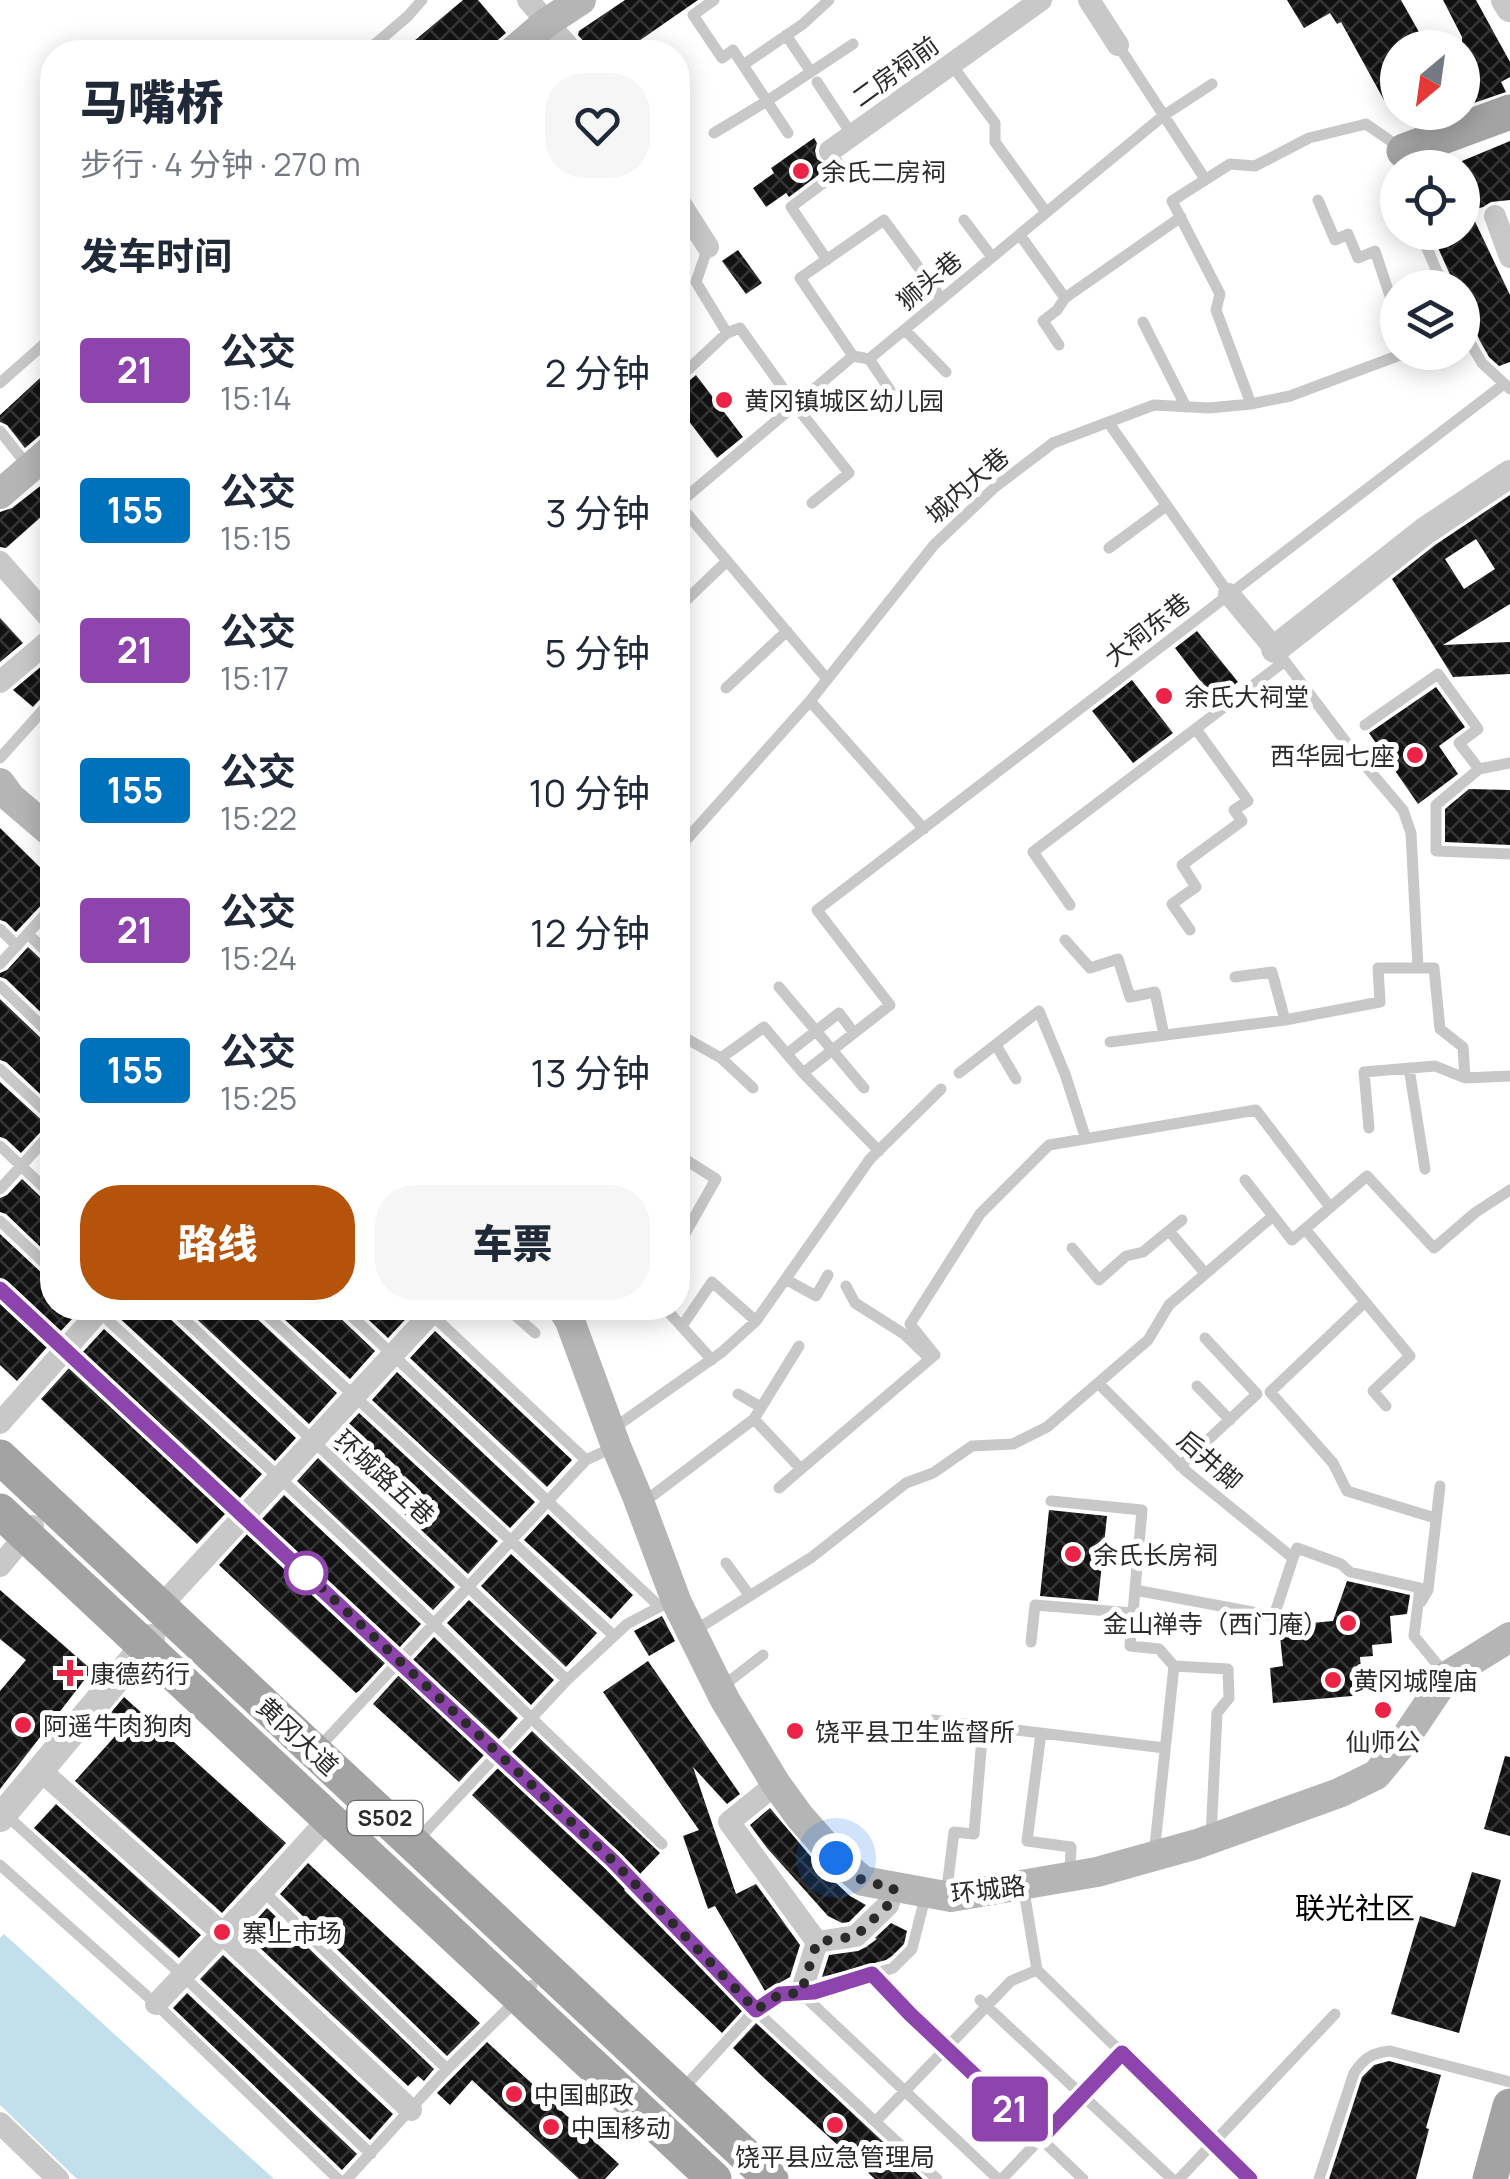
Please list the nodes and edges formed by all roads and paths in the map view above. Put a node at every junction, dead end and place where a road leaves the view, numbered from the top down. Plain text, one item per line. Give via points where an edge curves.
1 (422, 0) edge
2 (581, 0) edge
3 (714, 0) edge
4 (829, 0) edge
5 (1041, 0) edge
6 (1089, 0) edge
7 (1506, 0) edge
8 (1510, 8) edge
9 (537, 12) edge
10 (786, 35) junction
11 (380, 40) edge
12 (520, 40) edge
13 (562, 40) edge
14 (852, 44) dead end
15 (1118, 45) joint
16 (743, 64) junction
17 (951, 64) junction
18 (814, 77) junction
19 (1212, 84) dead end
20 (767, 101) junction
21 (1510, 112) edge
22 (1163, 116) junction
23 (714, 133) dead end
24 (788, 134) dead end
25 (852, 135) junction
26 (1394, 150) edge
27 (1424, 150) edge
28 (830, 151) joint
29 (1205, 179) junction
30 (1318, 200) dead end
31 (1046, 212) junction
32 (1495, 216) dead end
33 (1180, 217) junction
34 (690, 219) edge
35 (964, 220) dead end
36 (1020, 235) junction
37 (708, 248) joint
38 (992, 257) junction
39 (1510, 257) edge
40 (827, 260) junction
41 (1381, 270) edge
42 (942, 298) junction
43 (1064, 298) junction
44 (1143, 322) dead end
45 (734, 330) junction
46 (905, 330) junction
47 (1059, 346) dead end
48 (40, 348) edge
49 (853, 356) junction
50 (869, 360) junction
51 (1480, 360) edge
52 (1380, 362) edge
53 (690, 368) edge
54 (946, 372) dead end
55 (0, 383) edge
56 (1507, 387) edge
57 (896, 399) dead end
58 (1250, 404) junction
59 (795, 405) junction
60 (1186, 407) junction
61 (1108, 422) junction
62 (0, 431) edge
63 (40, 458) edge
64 (40, 460) edge
65 (1510, 474) edge
66 (0, 494) edge
67 (690, 494) edge
68 (812, 503) dead end
69 (1166, 506) junction
70 (690, 518) edge
71 (1109, 548) dead end
72 (727, 561) junction
73 (0, 562) edge
74 (1228, 594) junction
75 (690, 596) edge
76 (40, 607) edge
77 (786, 631) junction
78 (40, 648) edge
79 (1280, 655) junction
80 (827, 679) junction
81 (0, 682) edge
82 (726, 688) dead end
83 (810, 701) junction
84 (40, 713) edge
85 (1364, 725) dead end
86 (1196, 729) junction
87 (0, 758) edge
88 (1510, 762) edge
89 (1479, 770) junction
90 (0, 782) edge
91 (40, 816) edge
92 (924, 829) junction
93 (690, 836) edge
94 (1510, 854) edge
95 (1070, 905) dead end
96 (40, 920) edge
97 (0, 930) edge
98 (1190, 930) dead end
99 (28, 934) junction
100 (1065, 940) dead end
101 (16, 946) junction
102 (40, 946) edge
103 (0, 964) edge
104 (1418, 968) junction
105 (1234, 977) dead end
106 (0, 986) edge
107 (779, 986) dead end
108 (1285, 1020) junction
109 (40, 1024) edge
110 (816, 1032) junction
111 (854, 1033) junction
112 (1164, 1035) junction
113 (690, 1041) edge
114 (1110, 1042) dead end
115 (996, 1045) junction
116 (831, 1051) junction
117 (788, 1053) junction
118 (721, 1058) junction
119 (0, 1068) edge
120 (1409, 1068) junction
121 (803, 1073) junction
122 (959, 1073) dead end
123 (1510, 1076) edge
124 (1465, 1078) junction
125 (1016, 1079) dead end
126 (752, 1088) dead end
127 (864, 1088) dead end
128 (941, 1089) dead end
129 (40, 1106) edge
130 (1369, 1128) dead end
131 (1086, 1139) junction
132 (40, 1145) edge
133 (0, 1146) edge
134 (879, 1151) junction
135 (690, 1163) edge
136 (1425, 1169) dead end
137 (1245, 1180) dead end
138 (40, 1184) edge
139 (0, 1189) edge
140 (1510, 1190) edge
141 (1330, 1207) junction
142 (1273, 1216) junction
143 (1182, 1220) dead end
144 (0, 1221) edge
145 (690, 1225) edge
146 (1305, 1229) junction
147 (1169, 1231) junction
148 (1072, 1248) dead end
149 (40, 1259) edge
150 (1205, 1273) junction
151 (828, 1275) dead end
152 (787, 1280) junction
153 (846, 1286) dead end
154 (0, 1289) edge
155 (1364, 1302) junction
156 (690, 1314) edge
157 (91, 1320) edge
158 (107, 1320) edge
159 (185, 1320) edge
160 (271, 1320) edge
161 (356, 1320) edge
162 (425, 1320) edge
163 (437, 1320) edge
164 (520, 1320) edge
165 (572, 1320) edge
166 (676, 1320) edge
167 (686, 1320) edge
168 (756, 1322) junction
169 (682, 1326) junction
170 (534, 1333) dead end
171 (1204, 1338) dead end
172 (799, 1346) dead end
173 (930, 1358) junction
174 (712, 1360) junction
175 (1098, 1382) junction
176 (1198, 1386) dead end
177 (738, 1394) dead end
178 (1386, 1406) dead end
179 (758, 1413) junction
180 (1230, 1420) junction
181 (0, 1423) edge
182 (613, 1438) junction
183 (0, 1457) edge
184 (586, 1460) junction
185 (1180, 1466) junction
186 (801, 1469) junction
187 (1440, 1486) dead end
188 (780, 1488) dead end
189 (1050, 1501) dead end
190 (640, 1504) junction
191 (0, 1511) edge
192 (1435, 1518) junction
193 (32, 1526) dead end
194 (1293, 1558) junction
195 (726, 1562) dead end
196 (0, 1566) edge
197 (1135, 1590) junction
198 (170, 1596) dead end
199 (750, 1596) junction
200 (668, 1604) junction
201 (1418, 1606) junction
202 (1132, 1614) junction
203 (693, 1631) junction
204 (614, 1636) junction
205 (1510, 1637) edge
206 (151, 1638) dead end
207 (1031, 1642) dead end
208 (763, 1655) dead end
209 (1174, 1666) junction
210 (1446, 1676) junction
211 (567, 1680) junction
212 (720, 1689) junction
213 (933, 1720) dead end
214 (984, 1726) junction
215 (1041, 1733) junction
216 (325, 1741) dead end
217 (1165, 1748) junction
218 (39, 1769) junction
219 (776, 1784) junction
220 (2, 1815) edge
221 (319, 1829) dead end
222 (424, 1834) dead end
223 (1211, 1839) junction
224 (662, 1844) dead end
225 (1154, 1856) junction
226 (0, 1866) edge
227 (1070, 1876) junction
228 (1023, 1885) junction
229 (894, 1888) junction
230 (264, 1891) junction
231 (936, 1894) junction
232 (223, 1934) junction
233 (817, 1942) junction
234 (1038, 1970) junction
235 (872, 1974) junction
236 (182, 1976) junction
237 (532, 1985) dead end
238 (801, 1993) junction
239 (980, 2000) dead end
240 (156, 2004) junction
241 (756, 2010) junction
242 (1335, 2014) dead end
243 (1122, 2053) junction
244 (448, 2069) junction
245 (690, 2081) dead end
246 (1510, 2082) edge
247 (1510, 2108) edge
248 (411, 2110) junction
249 (876, 2121) junction
250 (0, 2122) edge
251 (1041, 2138) junction
252 (371, 2154) junction
253 (712, 2172) edge
254 (58, 2179) edge
255 (338, 2179) edge
256 (347, 2179) edge
257 (771, 2179) edge
258 (938, 2179) edge
259 (1000, 2179) edge
260 (1084, 2179) edge
261 (1176, 2179) edge
262 (1250, 2179) edge
263 (1319, 2179) edge
264 (1490, 2179) edge

1 - 11 lane
2 - 9 main road
3 - 16 lane via 694,15 722,58 734,50
4 - 10 lane
5 - 17 street, 二房祠前
6 - 15 street
7 - 8 street
9 - 12 main road
9 - 13 street
10 - 16 lane
10 - 18 lane
14 - 18 lane
15 - 22 lane
16 - 20 lane
17 - 25 street, 二房祠前
17 - 31 lane via 996,123 995,142
18 - 20 lane
18 - 25 lane
19 - 22 lane, 狮头巷
20 - 23 lane
20 - 24 lane
21 - 27 main road
22 - 29 lane
22 - 31 lane, 狮头巷
25 - 28 street, 二房祠前
26 - 29 lane via 1366,124 1309,138 1255,166 1230,164
28 - 40 lane via 842,169 791,207
29 - 33 lane via 1172,201
30 - 41 lane via 1336,240 1348,234 1358,258 1375,251
31 - 36 lane, 狮头巷
32 - 39 street
33 - 43 lane
33 - 58 lane via 1220,294 1216,310
34 - 37 street
35 - 38 lane
36 - 38 lane, 狮头巷
36 - 43 lane
37 - 45 lane via 696,282
38 - 42 lane, 狮头巷
40 - 42 lane via 884,220
40 - 49 lane via 800,278
42 - 46 lane, 狮头巷
43 - 47 lane via 1043,321
44 - 60 lane
45 - 53 lane
45 - 59 lane
46 - 50 lane, 狮头巷
46 - 54 lane
48 - 55 lane
49 - 50 lane
49 - 59 lane
50 - 57 lane
51 - 56 lane
52 - 58 lane, 城内大巷
56 - 74 lane, 大祠东巷
58 - 60 lane, 城内大巷
59 - 67 lane
59 - 68 lane via 849,473
60 - 61 lane, 城内大巷 via 1154,405
61 - 69 lane
61 - 80 lane, 城内大巷 via 1054,443 995,487 934,544
62 - 63 lane
64 - 66 main road
65 - 79 street via 1425,531
69 - 71 lane
69 - 74 lane
70 - 72 lane
72 - 75 lane
72 - 77 lane
73 - 76 street
74 - 79 street
74 - 92 lane, 大祠东巷
77 - 80 lane
77 - 82 lane
78 - 81 street
79 - 86 lane
79 - 104 lane via 1403,810 1411,834
80 - 83 lane, 城内大巷
83 - 92 lane
83 - 93 lane, 城内大巷
84 - 87 lane
85 - 89 lane via 1438,674 1478,729 1459,742
86 - 95 lane via 1033,852
86 - 98 lane via 1248,801 1234,810 1242,821 1182,866 1196,887 1172,904
88 - 89 lane
89 - 94 lane via 1436,805 1436,851
90 - 91 main road via 11,798
92 - 111 lane, 大祠东巷 via 817,910 890,1006
96 - 99 lane
97 - 101 lane
99 - 101 lane
99 - 102 lane
100 - 112 lane via 1090,968 1118,959 1130,997 1155,992
101 - 103 lane
104 - 108 lane via 1378,968 1380,1002
104 - 124 lane via 1434,968 1440,1029 1463,1046
105 - 108 lane via 1272,972
106 - 109 lane
107 - 110 lane
108 - 112 lane
110 - 111 lane via 839,1013
110 - 116 lane
110 - 117 lane
111 - 116 lane
112 - 114 lane
113 - 118 lane
115 - 122 lane
115 - 125 lane
115 - 131 lane via 1039,1012
116 - 121 lane
116 - 127 lane
117 - 118 lane via 764,1027
117 - 121 lane
118 - 126 lane
119 - 129 lane
120 - 124 lane via 1435,1066
120 - 130 lane via 1364,1072
120 - 136 lane
121 - 134 lane
123 - 124 lane
128 - 134 lane
131 - 141 lane via 1256,1110
131 - 173 lane via 1049,1145 980,1214 910,1324 935,1354
132 - 139 lane
133 - 138 lane
134 - 152 lane
135 - 145 lane via 716,1179
137 - 142 lane
140 - 141 lane via 1434,1248 1367,1176
141 - 146 lane
142 - 146 lane via 1292,1240
142 - 150 lane
143 - 147 lane
144 - 149 lane
146 - 155 lane
147 - 148 lane via 1099,1280
147 - 150 lane
150 - 175 lane via 1168,1305 1148,1340
151 - 152 lane via 816,1296
152 - 168 lane
153 - 173 lane via 854,1303
154 - 241 lane via 613,1861
155 - 178 lane via 1410,1356 1374,1391
155 - 192 lane via 1270,1392 1333,1463 1347,1491
156 - 168 lane via 712,1282
157 - 181 street
158 - 224 lane
159 - 211 lane, 环城路五巷
160 - 204 lane
161 - 200 lane
162 - 198 street
163 - 184 lane
164 - 170 lane
165 - 182 main road, 环城路
166 - 169 lane
167 - 169 lane
168 - 174 lane
169 - 174 lane
171 - 180 lane via 1257,1394
172 - 179 lane
173 - 186 lane
174 - 182 lane
175 - 185 lane, 后井脚
175 - 199 lane via 1047,1427 1013,1444 972,1446 906,1483
176 - 180 lane
177 - 179 lane
179 - 186 lane
179 - 190 lane
180 - 185 lane
182 - 184 lane
182 - 190 main road, 环城路
183 - 257 main road, 黄冈大道 / S502
184 - 216 lane
185 - 194 lane, 后井脚
186 - 188 lane
187 - 192 lane
189 - 197 lane via 1142,1510
190 - 200 main road, 环城路
191 - 253 main road, 黄冈大道 / S502
192 - 201 lane via 1428,1590
193 - 196 street
194 - 197 lane via 1274,1616
194 - 201 lane via 1297,1548 1350,1572 1420,1588
195 - 199 lane
197 - 202 lane
199 - 203 lane
200 - 203 main road, 环城路
200 - 204 lane
201 - 210 lane via 1414,1636
202 - 207 lane via 1035,1605
202 - 209 lane via 1130,1646 1159,1650
203 - 212 main road, 环城路
204 - 211 lane
205 - 210 main road, 环城路
206 - 218 street
208 - 212 lane
209 - 217 lane
209 - 223 lane via 1228,1670 1228,1698 1217,1713
210 - 223 main road, 环城路 via 1376,1775
211 - 222 lane
212 - 219 main road, 环城路
213 - 214 lane
214 - 215 lane
214 - 231 lane via 974,1834 954,1832
215 - 217 lane
215 - 227 lane via 1027,1841 1071,1847
217 - 225 lane
218 - 220 street
218 - 232 street
219 - 229 main road, 环城路 via 849,1870 863,1881
219 - 233 street via 730,1822
220 - 236 lane
221 - 230 street
223 - 225 main road, 环城路
225 - 227 main road, 环城路
226 - 240 lane
227 - 228 main road, 环城路
228 - 231 main road, 环城路
228 - 234 lane
229 - 231 main road, 环城路
229 - 233 street via 888,1905 856,1936
230 - 232 street
230 - 244 lane
231 - 235 lane via 912,1949 892,1968
232 - 236 street
232 - 248 street
233 - 238 street
234 - 243 lane
234 - 249 lane via 1010,1981
235 - 238 lane
235 - 251 lane
236 - 240 street
236 - 252 lane
237 - 244 lane
238 - 241 lane via 780,1994
238 - 259 lane
239 - 261 lane
240 - 255 lane
241 - 245 lane
241 - 249 lane
242 - 261 lane
243 - 251 lane
243 - 262 lane
244 - 248 lane
246 - 263 lane via 1390,2051 1364,2058
247 - 264 main road
248 - 252 lane
249 - 258 lane
250 - 254 street
251 - 259 lane
251 - 260 lane
252 - 256 lane

